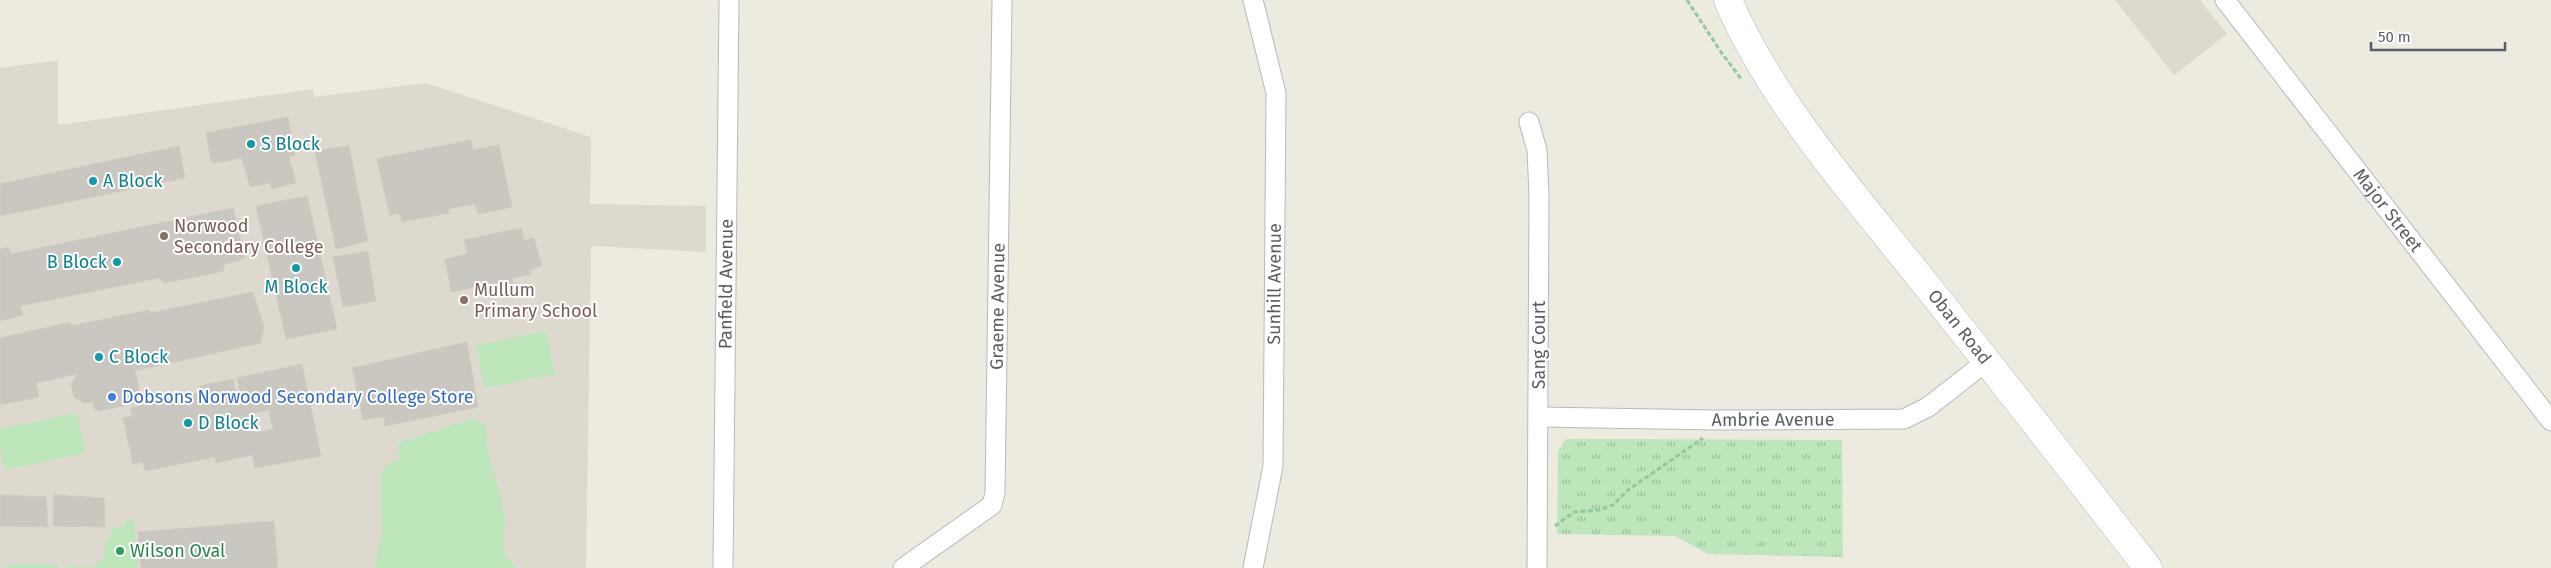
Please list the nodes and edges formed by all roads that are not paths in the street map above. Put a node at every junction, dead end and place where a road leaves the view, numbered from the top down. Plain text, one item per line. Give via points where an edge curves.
1 (729, 0) edge
2 (1002, 0) edge
3 (1253, 0) edge
4 (1708, 0) edge
5 (1728, 0) edge
6 (2225, 0) edge
7 (1773, 87) junction
8 (1529, 122) dead end
9 (1987, 361) junction
10 (1539, 417) junction
11 (2551, 421) edge
12 (723, 568) edge
13 (903, 568) edge
14 (1253, 568) edge
15 (1537, 568) edge
16 (2148, 568) edge

1 - 12 street, Panfield Avenue
2 - 13 street, Graeme Avenue via 995,493 992,505
3 - 14 street, Sunhill Avenue via 1276,93 1273,466
4 - 7 main road, Oban Road via 1734,47
5 - 7 main road, Oban Road
6 - 11 street, Major Street
7 - 9 main road, Oban Road
8 - 10 street, Sang Court via 1537,150 1539,195
9 - 10 street, Ambrie Avenue via 1928,407 1904,419
9 - 16 main road, Oban Road
10 - 15 street, Sang Court

